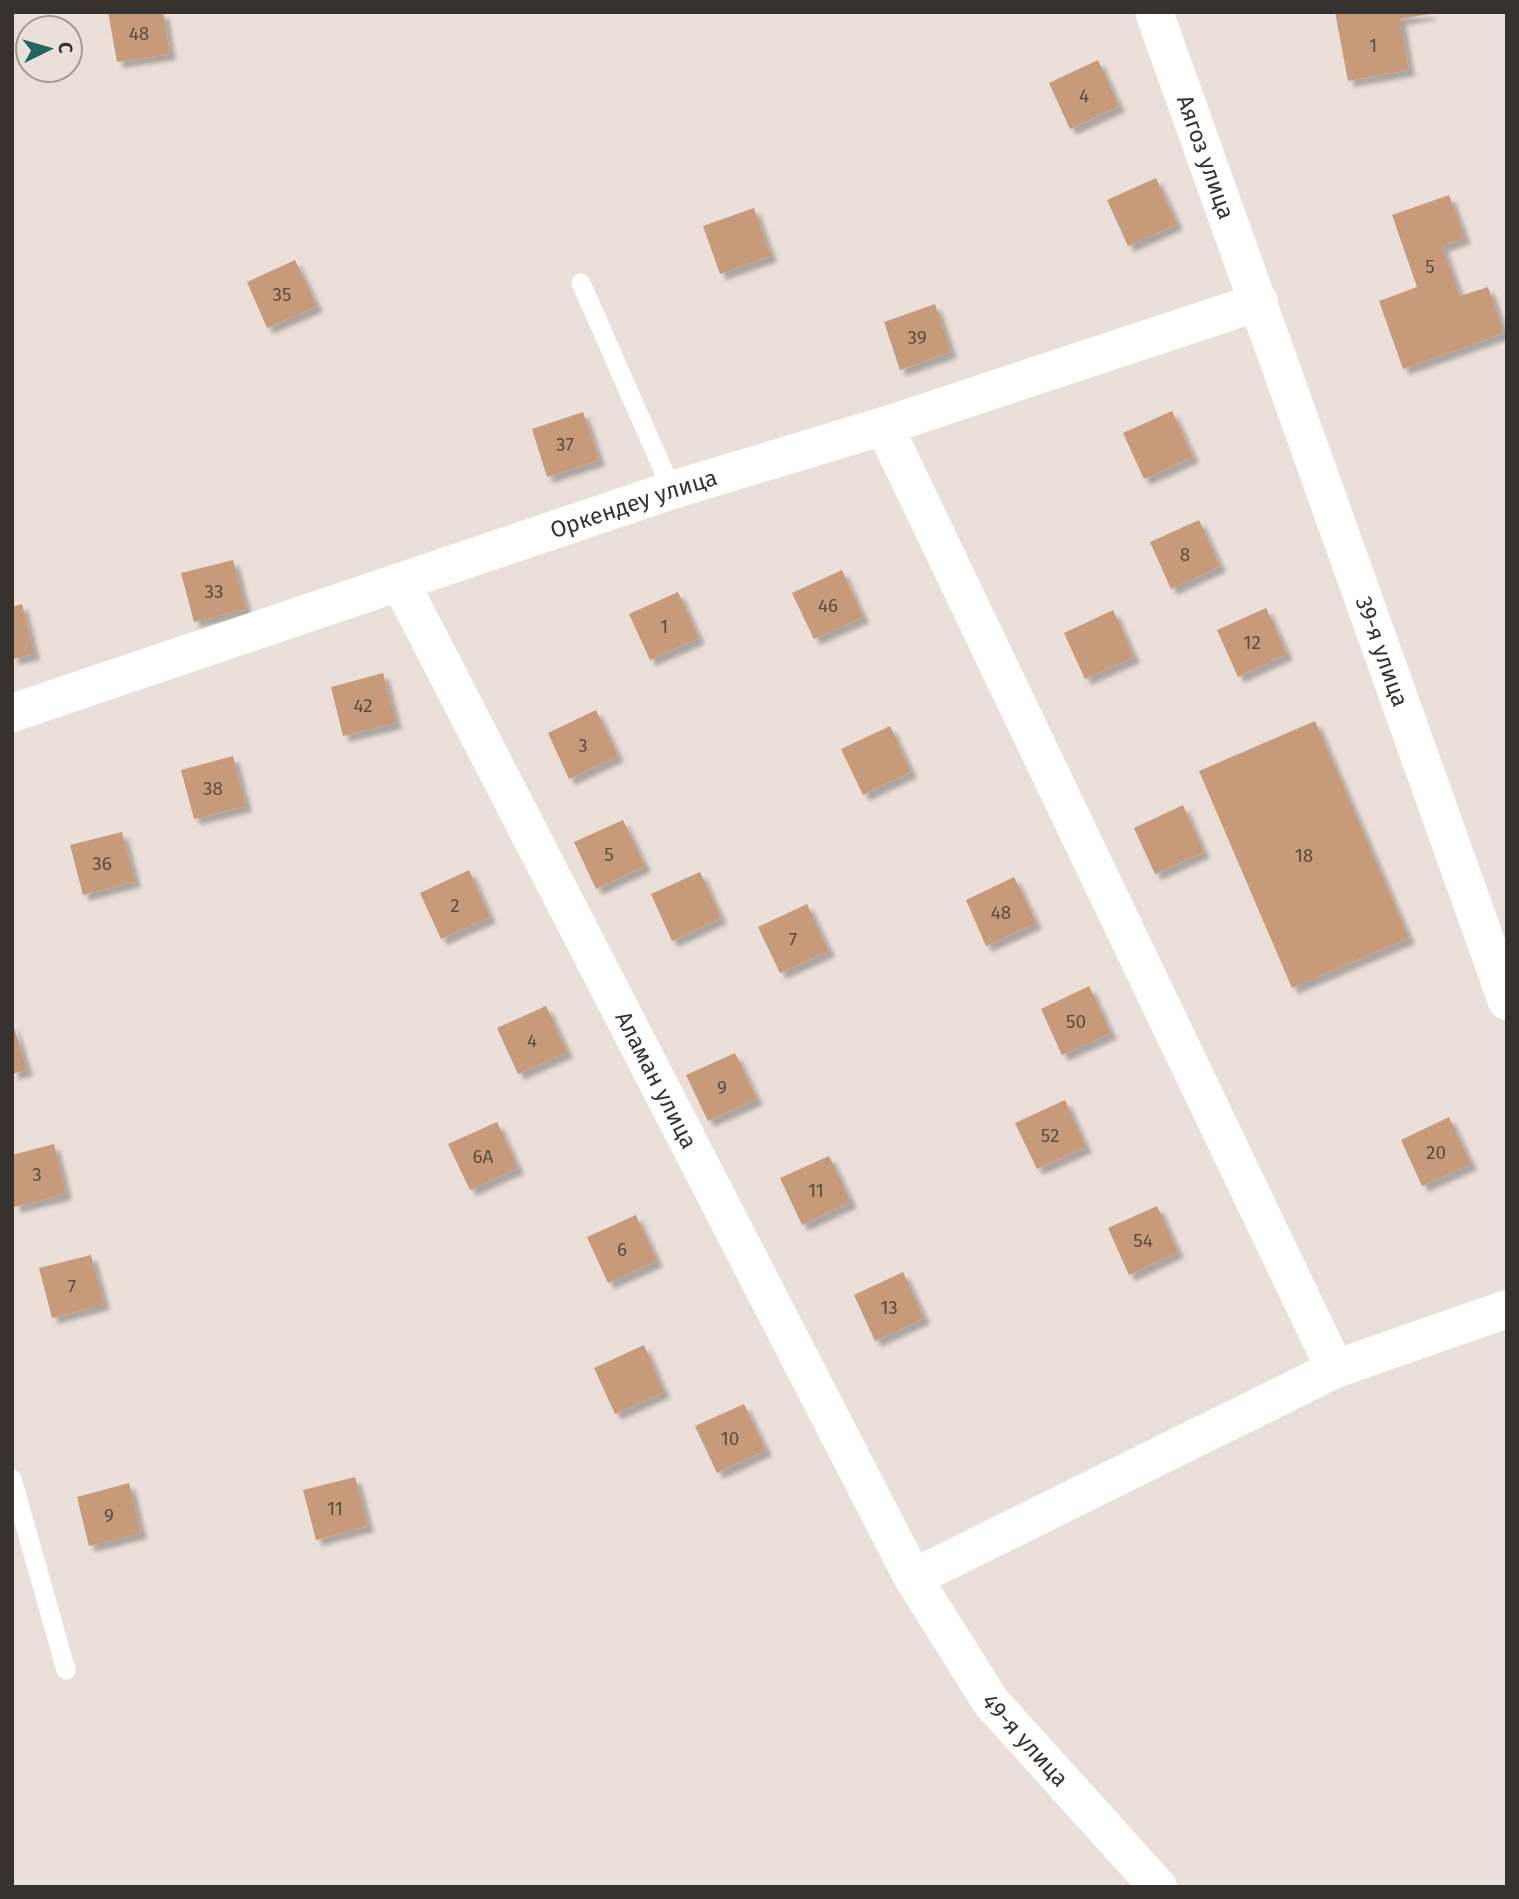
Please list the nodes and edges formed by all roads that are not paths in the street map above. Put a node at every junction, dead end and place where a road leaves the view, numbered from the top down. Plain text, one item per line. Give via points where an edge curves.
1 (1154, 12) edge
2 (581, 283) dead end
3 (1259, 302) junction
4 (884, 426) junction
5 (672, 490) junction
6 (400, 582) junction
7 (12, 713) edge
8 (1507, 1001) edge
9 (1507, 1309) edge
10 (1335, 1369) junction
11 (12, 1479) edge
12 (913, 1578) junction
13 (66, 1670) dead end
14 (1158, 1887) edge

1 - 3 street, Аягоз улица
2 - 5 lane
3 - 4 street, Оркендеу улица
3 - 8 street, 39-я улица
4 - 5 street, Оркендеу улица
4 - 10 street
5 - 6 street, Оркендеу улица
6 - 7 street, Оркендеу улица
6 - 12 street, Аламан улица
9 - 10 street
10 - 12 street
11 - 13 lane
12 - 14 street, 49-я улица via 991,1702

